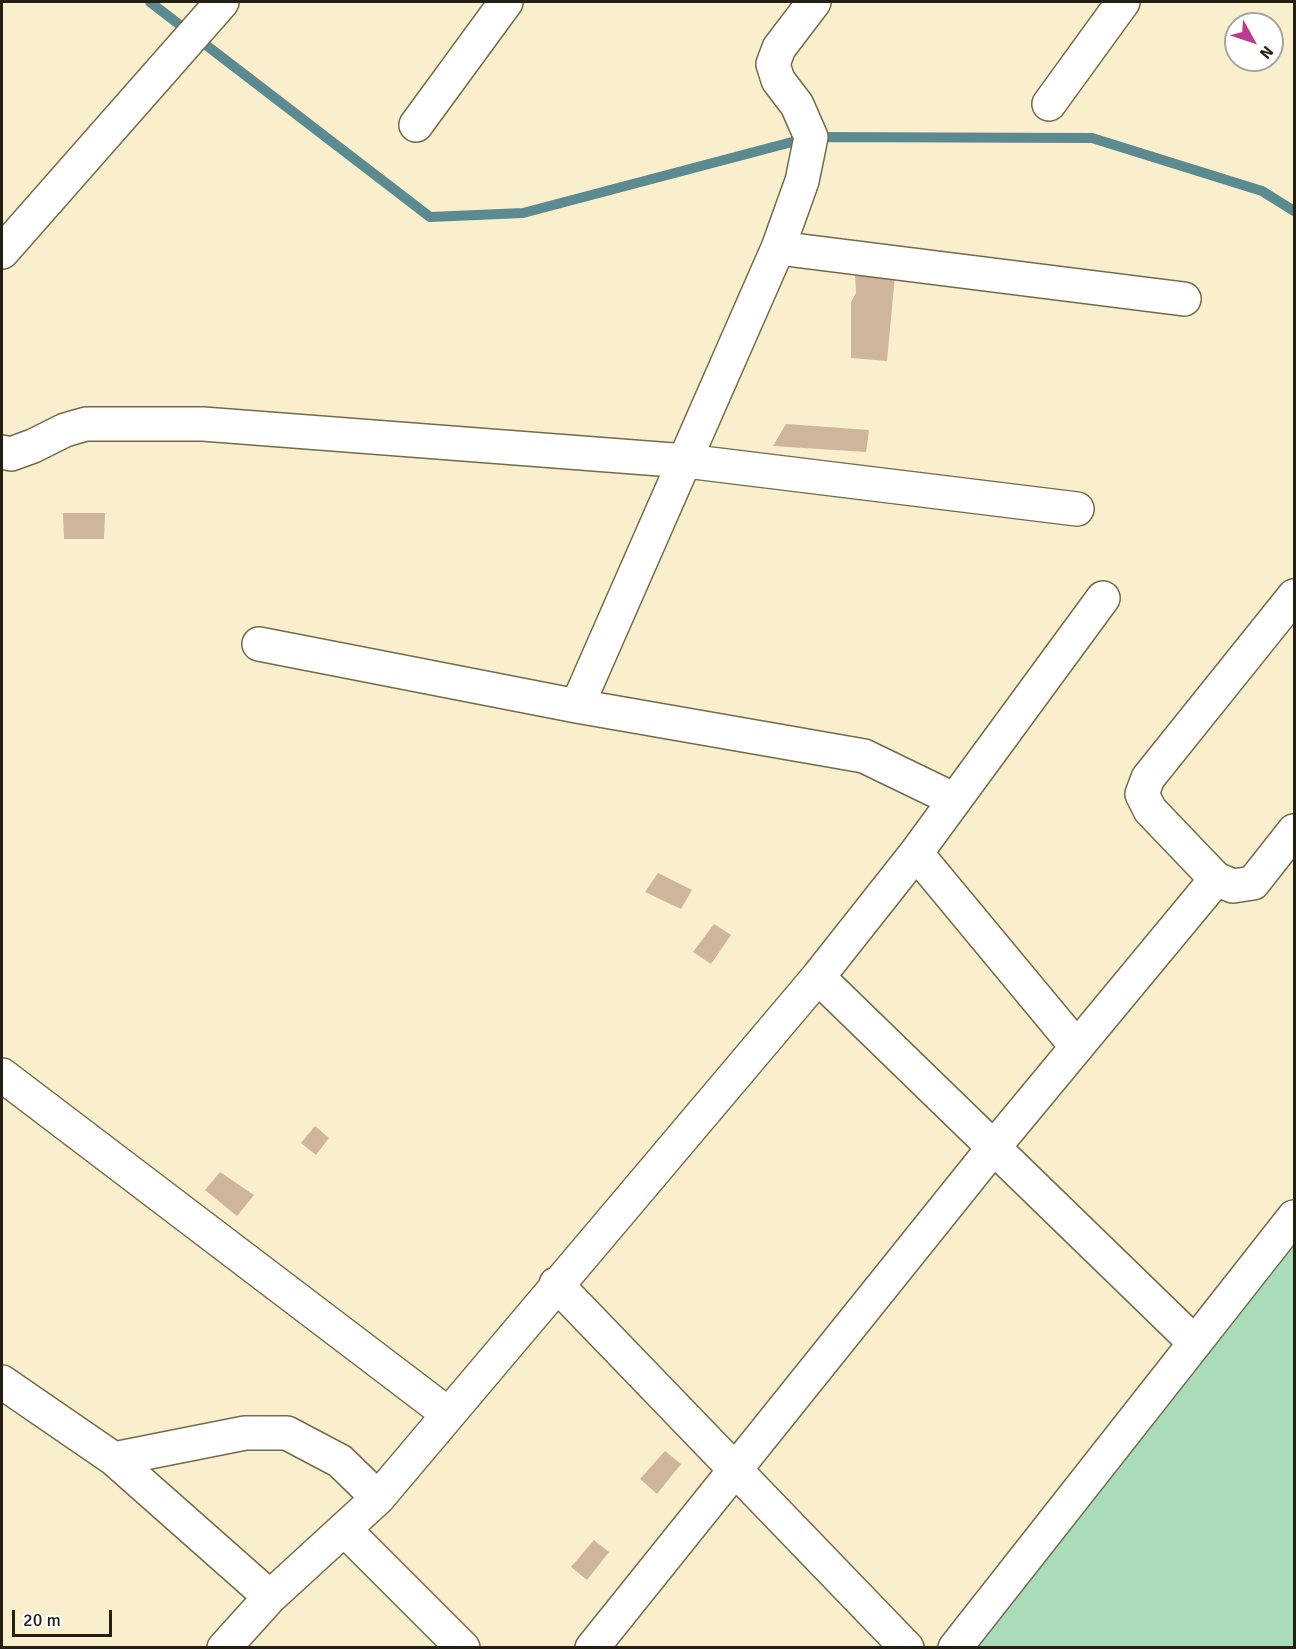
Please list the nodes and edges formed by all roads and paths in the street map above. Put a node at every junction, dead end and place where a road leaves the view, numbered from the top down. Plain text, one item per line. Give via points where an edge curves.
1 (222, 2) edge
2 (506, 2) edge
3 (814, 2) edge
4 (1124, 2) edge
5 (1049, 104) dead end
6 (416, 125) dead end
7 (778, 248) junction
8 (2, 252) edge
9 (1184, 299) dead end
10 (2, 452) edge
11 (686, 461) junction
12 (1077, 509) dead end
13 (1294, 596) edge
14 (1103, 598) dead end
15 (259, 644) dead end
16 (577, 706) junction
17 (955, 800) junction
18 (1294, 831) edge
19 (916, 853) junction
20 (1216, 879) junction
21 (818, 977) junction
22 (1077, 1047) junction
23 (2, 1075) edge
24 (994, 1147) junction
25 (1294, 1217) edge
26 (556, 1284) junction
27 (1195, 1343) junction
28 (2, 1382) edge
29 (448, 1414) junction
30 (114, 1459) junction
31 (735, 1469) junction
32 (378, 1498) junction
33 (344, 1529) junction
34 (270, 1597) junction
35 (224, 1647) edge
36 (463, 1647) edge
37 (592, 1647) edge
38 (907, 1647) edge
39 (955, 1647) edge

1 - 8 street
2 - 6 street
3 - 7 street via 779,48 773,64 811,137 802,181
4 - 5 street
7 - 9 street
7 - 11 street
10 - 11 street via 11,454 86,423 203,424
11 - 12 street
11 - 16 street
13 - 20 street via 1148,777 1142,794 1150,810
14 - 17 street
15 - 16 street
16 - 17 street via 864,756
17 - 19 street
18 - 20 street via 1253,883 1233,886
19 - 21 street
19 - 22 street
20 - 22 street
21 - 24 street
21 - 26 street
22 - 24 street
23 - 29 street
24 - 27 street
24 - 31 street
25 - 27 street
26 - 29 street
26 - 31 street
27 - 39 street
28 - 30 street
29 - 32 street
30 - 32 street via 245,1433 287,1433 340,1461
30 - 34 street
31 - 37 street
31 - 38 street
32 - 33 street
33 - 34 street
33 - 36 street
34 - 35 street

